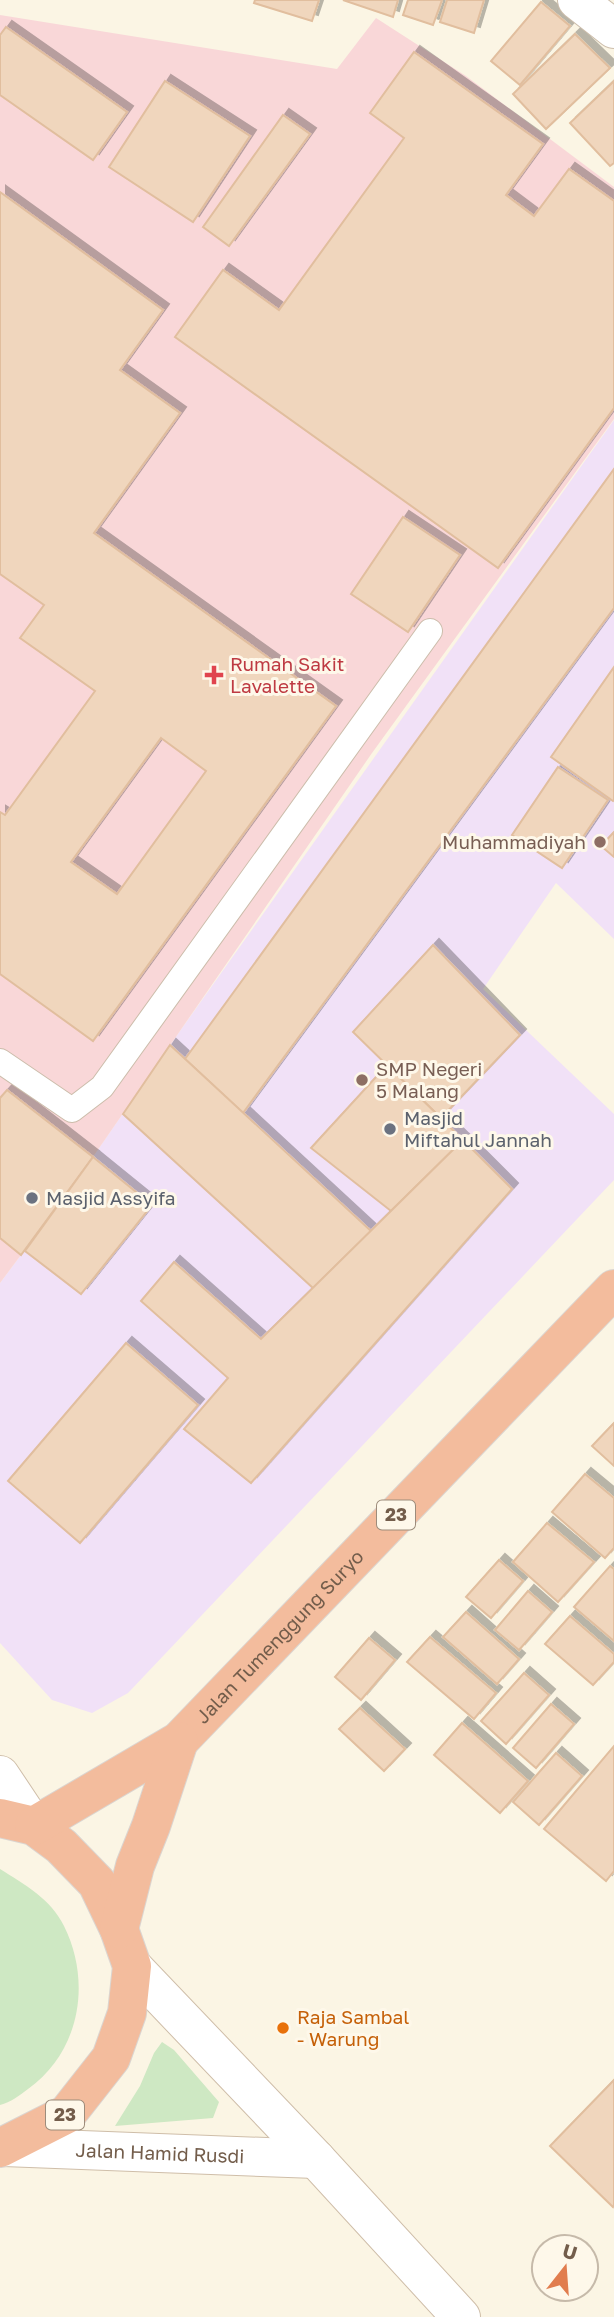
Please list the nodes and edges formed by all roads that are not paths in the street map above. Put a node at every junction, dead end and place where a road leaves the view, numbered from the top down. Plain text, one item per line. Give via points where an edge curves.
1 (577, 0) edge
2 (614, 29) edge
3 (430, 631) dead end
4 (0, 1060) edge
5 (614, 1289) edge
6 (179, 1741) junction
7 (0, 1775) edge
8 (17, 1822) edge
9 (120, 1929) junction
10 (132, 1966) junction
11 (2, 2148) edge
12 (316, 2159) junction
13 (461, 2317) edge

1 - 2 street
3 - 4 lane via 102,1087 72,1110
5 - 6 highway, Jalan Tumenggung Suryo / 23
6 - 8 highway, Jalan Tumenggung Suryo / 23
6 - 9 highway, Jalan Tumenggung Suryo / 23 via 135,1866
7 - 8 street
8 - 9 highway, 23 via 61,1846 97,1883
9 - 10 highway, 23
10 - 11 highway, 23 via 127,2013 111,2058 67,2114
10 - 12 street
11 - 12 street, Jalan Hamid Rusdi
12 - 13 street

